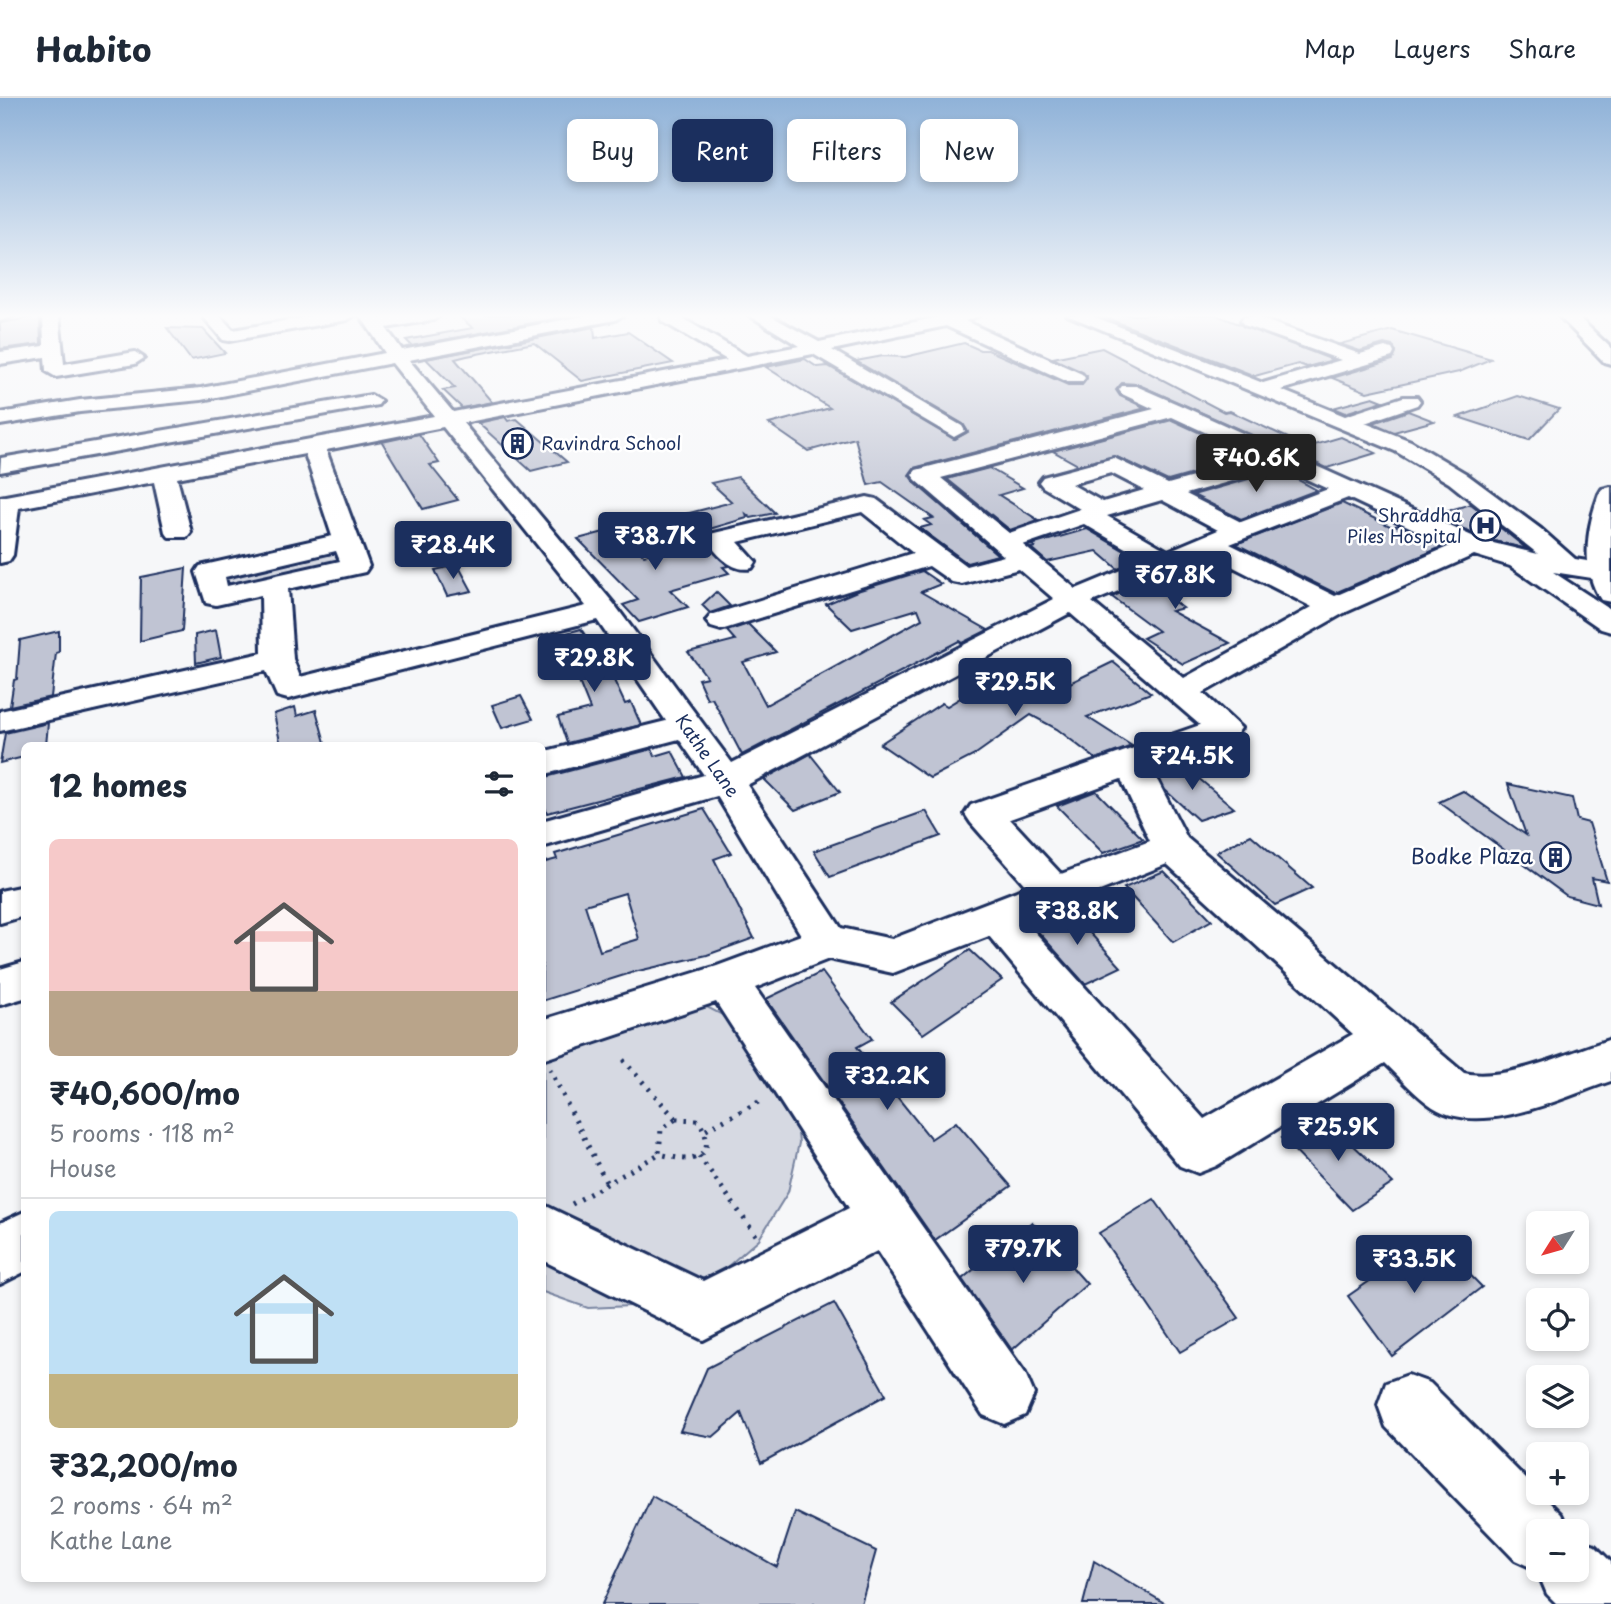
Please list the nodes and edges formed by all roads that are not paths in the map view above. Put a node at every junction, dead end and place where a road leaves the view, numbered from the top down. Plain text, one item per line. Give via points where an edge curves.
1 (242, 385) edge
2 (421, 385) edge
3 (626, 385) edge
4 (878, 385) edge
5 (1261, 385) edge
6 (1277, 385) edge
7 (1268, 388) junction
8 (1129, 390) dead end
9 (371, 401) dead end
10 (1410, 401) dead end
11 (1175, 410) junction
12 (0, 419) edge
13 (450, 420) junction
14 (1353, 420) junction
15 (954, 431) dead end
16 (1397, 443) junction
17 (313, 446) junction
18 (79, 451) junction
19 (1281, 460) junction
20 (1, 465) edge
21 (164, 474) junction
22 (79, 490) junction
23 (1348, 490) junction
24 (1163, 491) junction
25 (1611, 494) edge
26 (4, 504) edge
27 (1393, 512) junction
28 (1093, 513) junction
29 (1239, 531) junction
30 (178, 532) dead end
31 (346, 541) junction
32 (1211, 545) junction
33 (1472, 546) junction
34 (1014, 551) junction
35 (0, 555) edge
36 (933, 556) junction
37 (1511, 558) junction
38 (743, 562) dead end
39 (1168, 562) junction
40 (1566, 566) junction
41 (1608, 580) edge
42 (274, 584) junction
43 (1073, 600) junction
44 (1334, 607) junction
45 (604, 610) junction
46 (721, 621) dead end
47 (1611, 623) edge
48 (278, 659) junction
49 (1181, 692) junction
50 (0, 721) edge
51 (687, 726) junction
52 (1131, 762) junction
53 (546, 763) edge
54 (726, 782) junction
55 (546, 834) edge
56 (1172, 847) junction
57 (1054, 891) junction
58 (21, 902) edge
59 (0, 907) edge
60 (995, 915) junction
61 (827, 942) junction
62 (21, 981) edge
63 (726, 981) junction
64 (0, 987) edge
65 (1388, 1037) junction
66 (546, 1053) edge
67 (1611, 1060) edge
68 (886, 1218) junction
69 (552, 1220) edge
70 (21, 1242) edge
71 (0, 1257) edge
72 (1004, 1394) dead end
73 (1408, 1405) dead end
74 (1526, 1525) edge
75 (1583, 1582) edge
76 (1605, 1604) edge

1 - 12 main road
2 - 13 main road, Kathe Lane
3 - 13 main road
4 - 15 main road
5 - 7 main road
6 - 7 main road
7 - 14 main road
7 - 16 main road
8 - 11 main road
9 - 18 main road
10 - 14 main road
11 - 19 main road
11 - 34 main road via 1105,433 924,475
13 - 17 main road
13 - 45 main road, Kathe Lane
14 - 16 main road
16 - 27 main road
16 - 40 main road via 1467,486 1532,534
17 - 21 main road
17 - 31 main road
18 - 20 main road
18 - 22 main road
19 - 23 main road
19 - 24 main road
21 - 22 main road
21 - 30 main road
22 - 26 main road
23 - 27 main road
23 - 29 main road
24 - 28 main road
24 - 28 main road via 1114,465 1051,482
24 - 29 main road
25 - 41 main road via 1599,537
26 - 35 main road
27 - 33 main road
28 - 34 main road
28 - 39 main road
29 - 32 main road
31 - 42 main road via 355,566
31 - 42 main road via 210,572 216,597
32 - 39 main road
32 - 44 main road
33 - 37 main road
33 - 44 main road
34 - 36 main road via 962,576
34 - 43 main road
36 - 38 main road via 867,504 719,539
36 - 46 main road
37 - 40 main road
37 - 47 main road
39 - 43 main road
40 - 41 main road
42 - 48 main road
43 - 49 main road
43 - 54 main road
44 - 49 main road
45 - 48 main road via 288,689
45 - 51 main road, Kathe Lane
48 - 50 main road
49 - 52 main road via 1224,728
51 - 53 main road
51 - 54 main road, Kathe Lane
52 - 56 main road
52 - 57 main road via 984,814
54 - 55 main road
54 - 61 main road, Kathe Lane
56 - 57 main road
56 - 65 main road
57 - 60 main road
58 - 59 main road
60 - 61 main road via 892,956
60 - 65 main road via 1198,1149
61 - 63 main road
62 - 64 main road
63 - 66 main road
63 - 68 main road
65 - 67 main road via 1451,1092 1478,1098 1505,1094
68 - 69 main road via 703,1311
68 - 72 main road
70 - 71 main road
73 - 74 main road
75 - 76 main road

